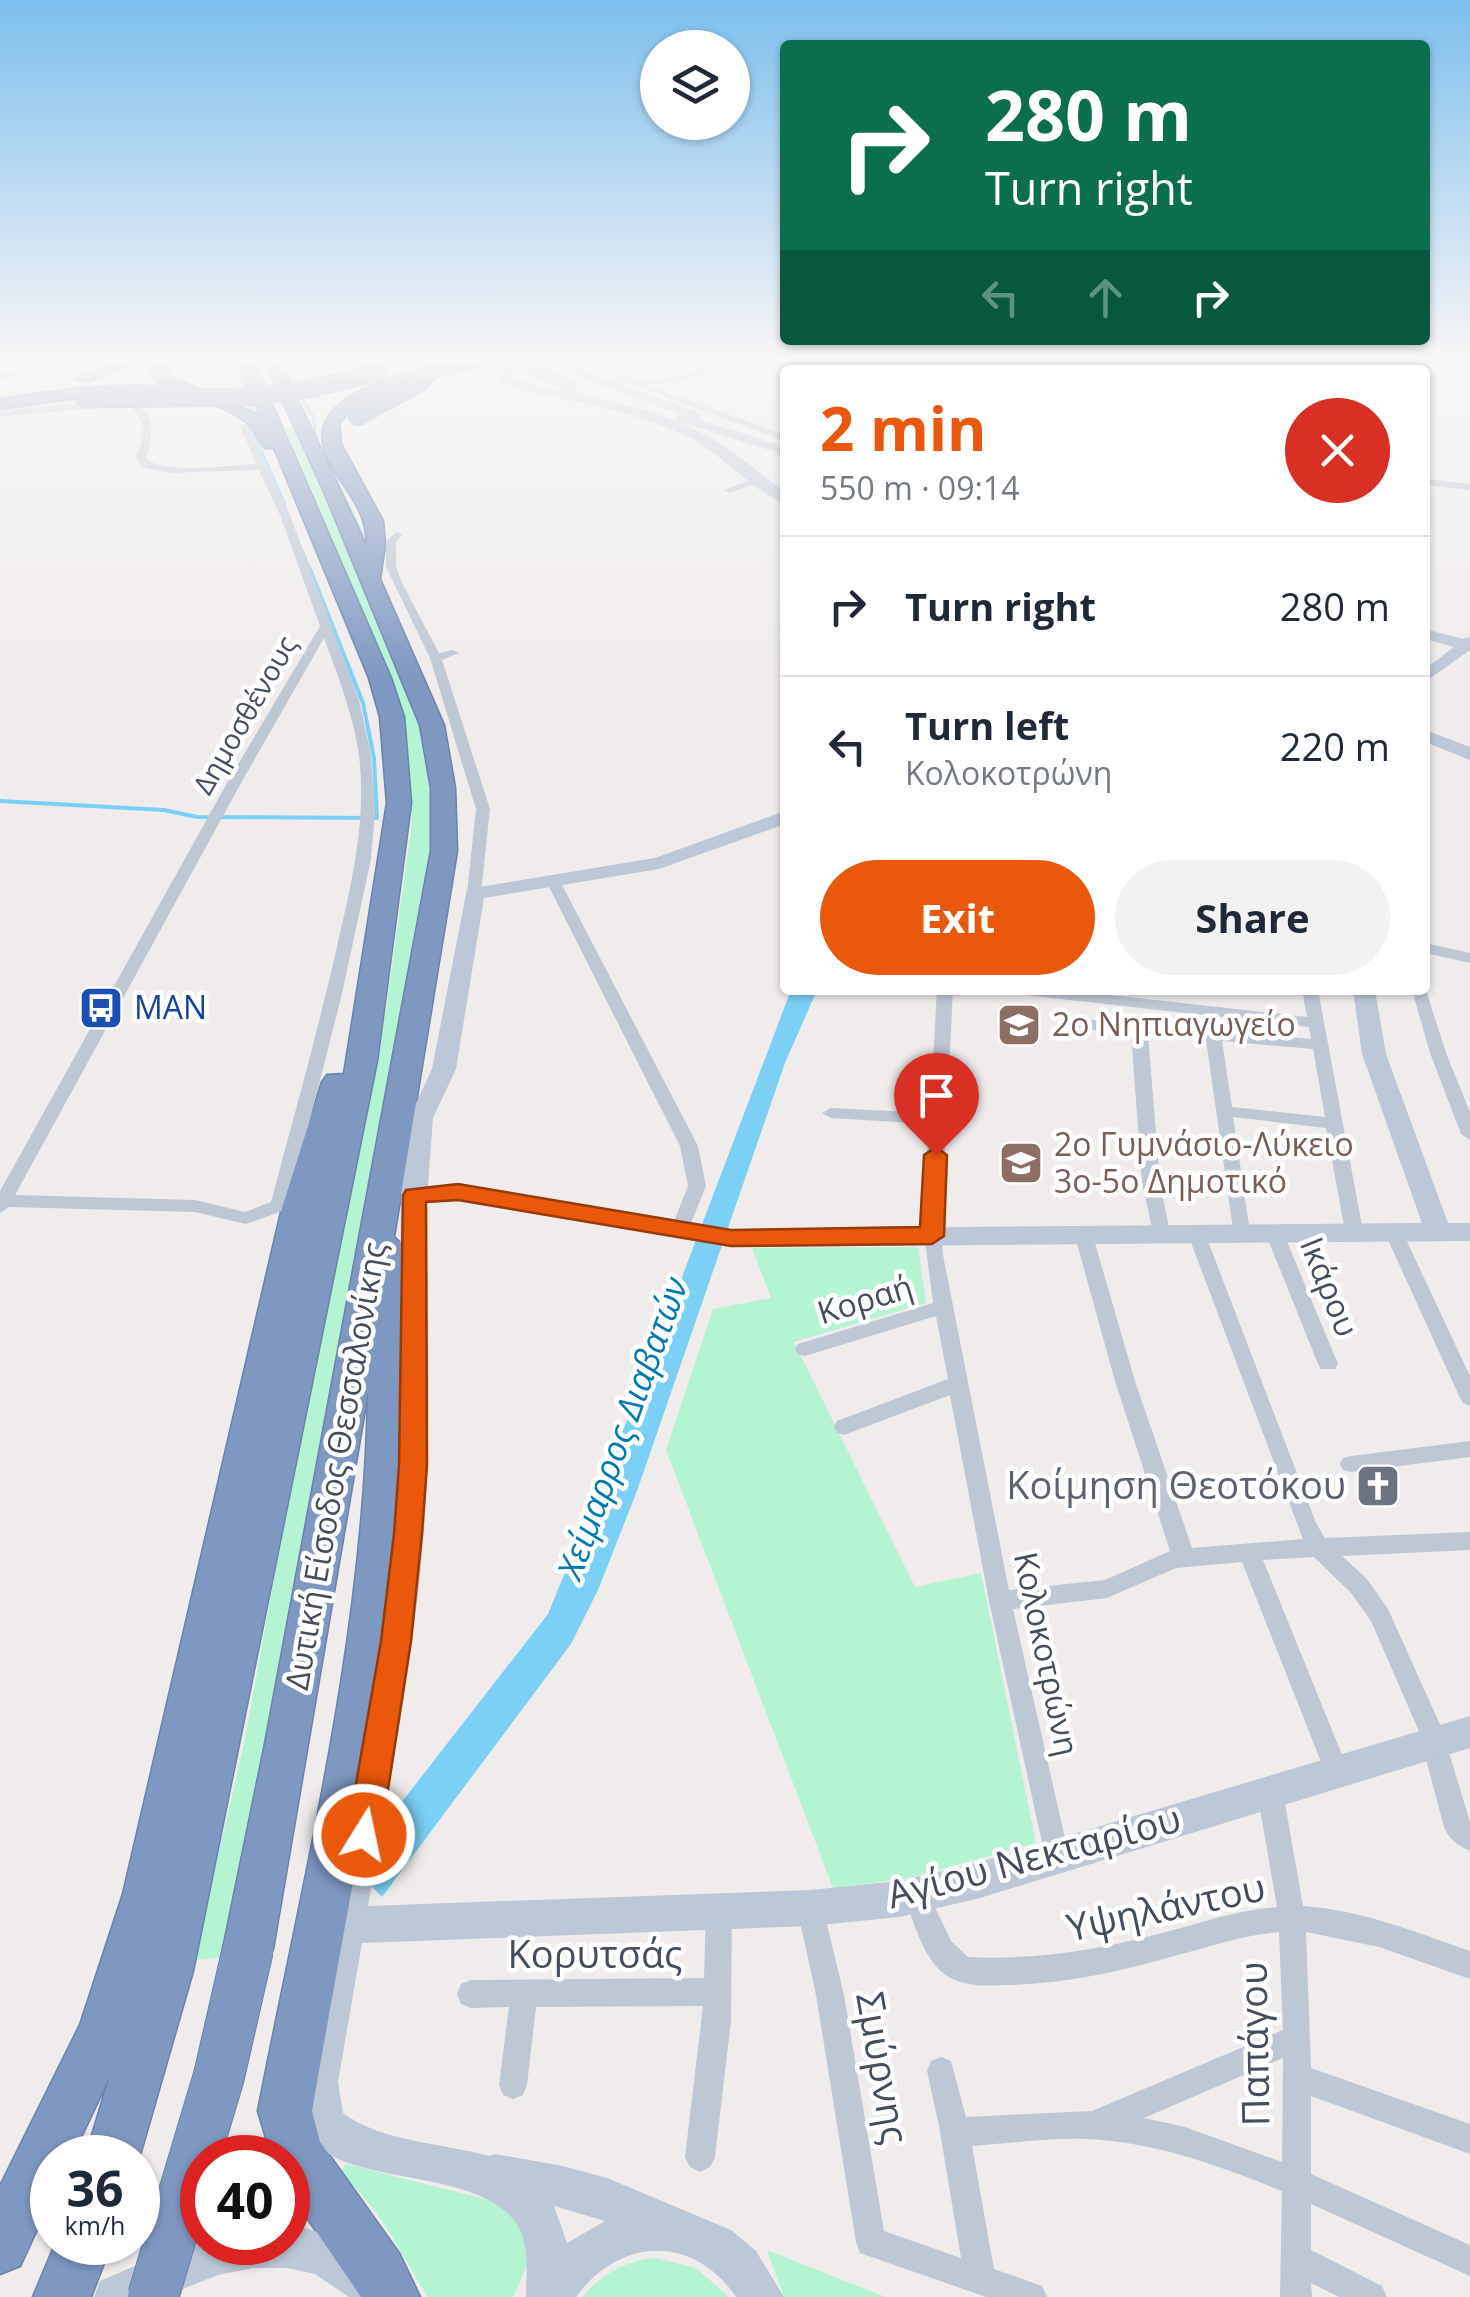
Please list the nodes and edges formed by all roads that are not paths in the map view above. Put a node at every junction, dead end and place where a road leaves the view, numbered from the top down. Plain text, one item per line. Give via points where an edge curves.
1 (147, 465) edge
2 (286, 465) edge
3 (289, 465) edge
4 (320, 465) edge
5 (344, 465) edge
6 (742, 465) edge
7 (262, 467) joint
8 (294, 476) junction
9 (762, 478) junction
10 (1430, 483) edge
11 (1470, 487) edge
12 (729, 490) dead end
13 (780, 495) edge
14 (397, 535) dead end
15 (370, 584) junction
16 (325, 627) junction
17 (1430, 635) edge
18 (1468, 644) edge
19 (453, 653) dead end
20 (436, 658) junction
21 (1430, 672) edge
22 (1430, 737) edge
23 (1470, 754) edge
24 (780, 820) edge
25 (553, 881) junction
26 (474, 894) junction
27 (1430, 949) edge
28 (430, 951) junction
29 (1470, 958) edge
30 (372, 994) junction
31 (945, 995) edge
32 (1068, 995) edge
33 (1311, 995) edge
34 (1365, 995) edge
35 (1421, 995) edge
36 (1316, 1023) junction
37 (1081, 1024) dead end
38 (1140, 1028) junction
39 (1213, 1036) junction
40 (1320, 1045) junction
41 (1222, 1111) junction
42 (830, 1112) dead end
43 (422, 1118) junction
44 (938, 1119) junction
45 (1334, 1122) junction
46 (1470, 1134) edge
47 (400, 1186) junction
48 (2, 1204) edge
49 (1393, 1231) junction
50 (1196, 1232) junction
51 (1241, 1232) junction
52 (1274, 1232) junction
53 (1354, 1232) junction
54 (1438, 1232) junction
55 (1470, 1232) edge
56 (1082, 1233) junction
57 (1161, 1233) junction
58 (706, 1234) junction
59 (932, 1236) junction
60 (943, 1308) junction
61 (805, 1349) dead end
62 (1328, 1364) dead end
63 (957, 1384) junction
64 (1470, 1398) edge
65 (844, 1428) dead end
66 (1470, 1449) edge
67 (1351, 1464) dead end
68 (1470, 1541) edge
69 (1319, 1548) junction
70 (1249, 1552) junction
71 (1184, 1558) junction
72 (1000, 1601) junction
73 (1470, 1732) edge
74 (1452, 1745) edge
75 (1338, 1772) junction
76 (1270, 1792) junction
77 (1470, 1838) edge
78 (1056, 1856) junction
79 (916, 1895) junction
80 (810, 1908) junction
81 (719, 1910) junction
82 (1292, 1919) junction
83 (346, 1925) junction
84 (1470, 1964) edge
85 (719, 1992) junction
86 (470, 1994) dead end
87 (524, 1994) junction
88 (1297, 2038) junction
89 (941, 2071) dead end
90 (1297, 2077) junction
91 (513, 2085) dead end
92 (1093, 2125) junction
93 (955, 2132) junction
94 (119, 2135) edge
95 (1470, 2138) edge
96 (700, 2158) dead end
97 (480, 2173) junction
98 (1297, 2186) junction
99 (674, 2230) junction
100 (0, 2246) edge
101 (1297, 2258) junction
102 (1470, 2261) edge
103 (75, 2265) edge
104 (980, 2280) junction
105 (62, 2297) edge
106 (116, 2297) edge
107 (154, 2297) edge
108 (382, 2297) edge
109 (391, 2297) edge
110 (549, 2297) edge
111 (762, 2297) edge
112 (1032, 2297) edge
113 (1296, 2297) edge
114 (1371, 2297) edge

1 - 7 street
2 - 8 highway
3 - 8 highway
4 - 15 highway, Δυτική Είσοδος Θεσσαλονίκης
5 - 15 highway via 374,526
6 - 9 street
7 - 16 street, Δημοσθένους
8 - 30 highway via 380,678 394,734 399,803
9 - 12 street
9 - 13 street
10 - 11 street
14 - 20 street via 391,568
15 - 28 highway, Δυτική Είσοδος Θεσσαλονίκης via 422,696 437,748 444,851
16 - 48 street, Δημοσθένους
16 - 48 street via 360,727 364,859 279,1206 246,1218 194,1206
17 - 18 street
18 - 21 street
19 - 20 street
20 - 26 street via 483,809
22 - 23 street
24 - 25 street via 659,863
25 - 26 street
25 - 58 street via 689,1146
26 - 43 street via 444,1069
27 - 29 street
28 - 43 highway
28 - 47 highway, Δυτική Είσοδος Θεσσαλονίκης
30 - 94 highway, Δυτική Είσοδος Θεσσαλονίκης via 168,1971
30 - 100 highway via 299,1208 147,1894 103,2034
31 - 44 street, Κολοκοτρώνη
32 - 36 street
33 - 36 street
34 - 54 street via 1374,1054
35 - 46 street
36 - 40 street
37 - 38 street
38 - 39 street
38 - 57 street
39 - 40 street
39 - 41 street
40 - 45 street
41 - 45 street
41 - 51 street
42 - 44 street
43 - 47 street
44 - 59 street, Κολοκοτρώνη
45 - 53 street
47 - 58 street
47 - 83 street via 413,1465 408,1534
47 - 107 highway, Δυτική Είσοδος Θεσσαλονίκης, bridge via 248,1950 220,2076
47 - 109 highway via 380,1549 364,1677 285,2111 294,2152 357,2236
49 - 53 street
49 - 54 street
49 - 64 street
50 - 51 street
50 - 57 street
50 - 69 street
51 - 52 street
52 - 53 street
52 - 62 street, Ικάρου
54 - 55 street
56 - 57 street
56 - 59 street
56 - 71 street
58 - 59 street
59 - 60 street, Κολοκοτρώνη
60 - 61 street, Κοραή
60 - 63 street, Κολοκοτρώνη
63 - 65 street
63 - 72 street, Κολοκοτρώνη
66 - 67 street
68 - 69 street
69 - 70 street
69 - 74 street via 1360,1586 1416,1693
70 - 71 street
70 - 75 street
71 - 72 street via 1107,1590
72 - 78 street, Κολοκοτρώνη
73 - 74 street, Αγίου Νεκταρίου
74 - 75 street, Αγίου Νεκταρίου
74 - 77 street via 1455,1820
75 - 76 street, Αγίου Νεκταρίου
76 - 78 street, Αγίου Νεκταρίου
76 - 82 street, Παπάγου
78 - 79 street, Αγίου Νεκταρίου
79 - 80 street, Αγίου Νεκταρίου
79 - 82 street, Υψηλάντου via 945,1956 967,1971 1080,1967 1260,1920
80 - 81 street, Αγίου Νεκταρίου
80 - 104 street, Σμύρνης via 871,2242
81 - 83 street, Αγίου Νεκταρίου
81 - 85 street
82 - 84 street, Υψηλάντου via 1392,1938
82 - 88 street, Παπάγου
83 - 97 street via 318,2082 324,2124 360,2146
85 - 87 street, Κορυτσάς
85 - 96 street
86 - 87 street, Κορυτσάς
87 - 91 street
88 - 90 street, Παπάγου
88 - 92 street
89 - 93 street
90 - 95 street
90 - 98 street, Παπάγου
92 - 93 street
92 - 98 street via 1168,2138
93 - 104 street
97 - 99 street via 582,2191
97 - 110 street via 522,2195 537,2212 549,2252
98 - 101 street, Παπάγου
98 - 102 street
99 - 110 street via 639,2230 604,2242 573,2265
99 - 111 street via 719,2247
101 - 113 street, Παπάγου
101 - 114 street
103 - 105 highway
104 - 112 street
106 - 108 street via 219,2252 272,2244 336,2258

